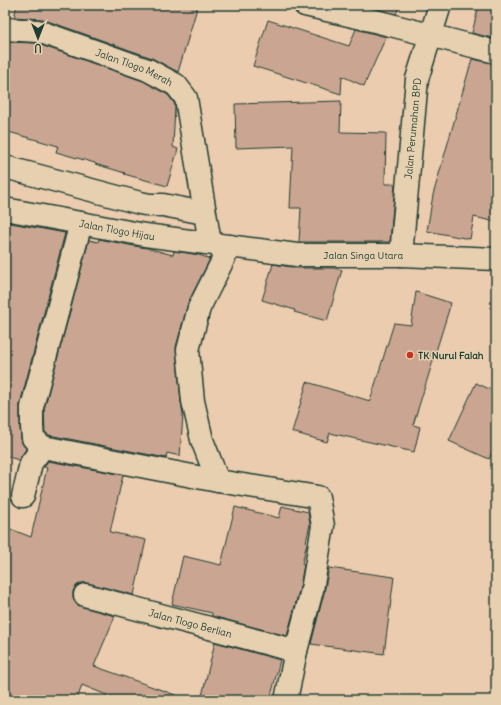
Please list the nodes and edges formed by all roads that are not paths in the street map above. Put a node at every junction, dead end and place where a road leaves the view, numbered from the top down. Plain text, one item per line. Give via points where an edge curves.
1 (304, 5) edge
2 (440, 5) edge
3 (5, 30) edge
4 (431, 35) junction
5 (496, 52) edge
6 (5, 167) edge
7 (5, 209) edge
8 (204, 213) junction
9 (81, 223) junction
10 (220, 244) junction
11 (401, 255) junction
12 (496, 259) edge
13 (43, 447) junction
14 (218, 482) junction
15 (23, 496) dead end
16 (85, 595) dead end
17 (296, 651) junction
18 (286, 700) edge

1 - 4 street
2 - 4 street, Jalan Perumahan BPD
3 - 8 street, Jalan Tlogo Merah via 38,31 148,70 176,85 186,98
4 - 5 street
4 - 11 street, Jalan Perumahan BPD via 417,79
6 - 8 street via 140,203 163,204
7 - 9 street, Jalan Tlogo Hijau
8 - 10 street, Jalan Tlogo Merah
9 - 10 street, Jalan Tlogo Hijau via 145,235
9 - 13 street via 32,407 33,438
10 - 11 street, Jalan Singa Utara via 297,255
10 - 14 street via 188,350 193,401 202,440
11 - 12 street, Jalan Singa Utara
13 - 14 street
13 - 15 street via 31,463
14 - 17 street via 318,497 323,526 312,590
16 - 17 street, Jalan Tlogo Berlian
17 - 18 street

